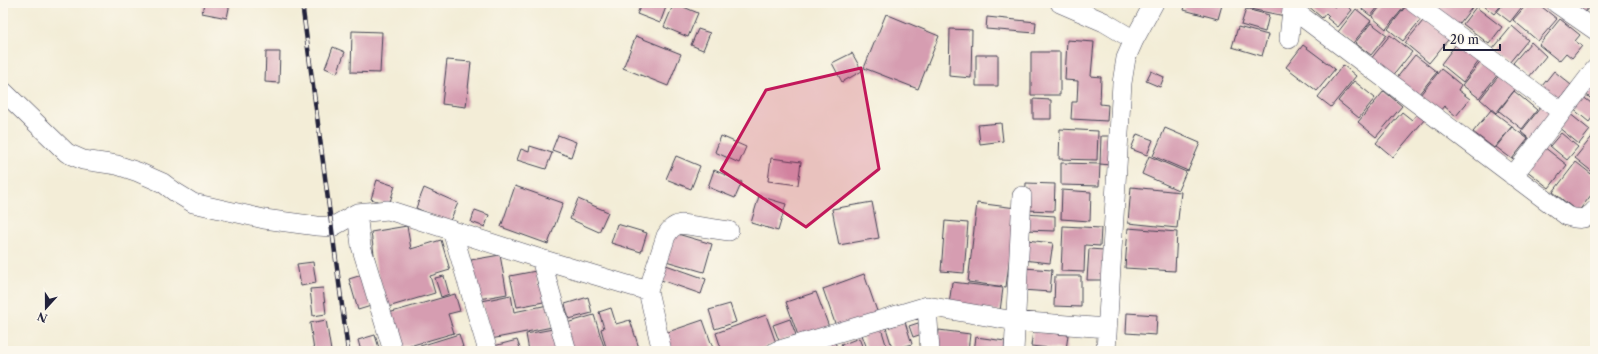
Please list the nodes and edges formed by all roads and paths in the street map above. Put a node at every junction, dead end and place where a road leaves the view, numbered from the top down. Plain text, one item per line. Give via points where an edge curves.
1 (1060, 3) edge
2 (1154, 3) edge
3 (1414, 3) edge
4 (1556, 3) edge
5 (1293, 6) edge
6 (1595, 30) edge
7 (1290, 39) dead end
8 (1134, 40) junction
9 (1595, 69) edge
10 (3, 91) edge
11 (1562, 112) junction
12 (1513, 176) junction
13 (1022, 196) dead end
14 (1595, 210) edge
15 (357, 213) junction
16 (452, 230) junction
17 (729, 230) dead end
18 (542, 259) junction
19 (648, 290) junction
20 (927, 306) junction
21 (1015, 321) junction
22 (1107, 328) junction
23 (393, 351) edge
24 (488, 351) edge
25 (567, 351) edge
26 (662, 351) edge
27 (776, 351) edge
28 (930, 351) edge
29 (1014, 351) edge
30 (1106, 351) edge

1 - 8 street via 1104,22
2 - 8 street
3 - 11 street
4 - 6 street
5 - 7 street
5 - 12 street
8 - 22 street via 1126,58 1122,82
9 - 11 street
10 - 15 street via 67,152 83,160 117,165 138,172 163,183 193,203 264,219 332,227
11 - 12 street
12 - 14 street via 1567,216 1582,219
13 - 21 street
15 - 16 street via 388,210
15 - 23 street via 361,246
16 - 18 street
16 - 24 street
17 - 19 street via 675,225 666,236
18 - 19 street
18 - 25 street
19 - 26 street
20 - 21 street
20 - 27 street
20 - 28 street
21 - 22 street
21 - 29 street
22 - 30 street

